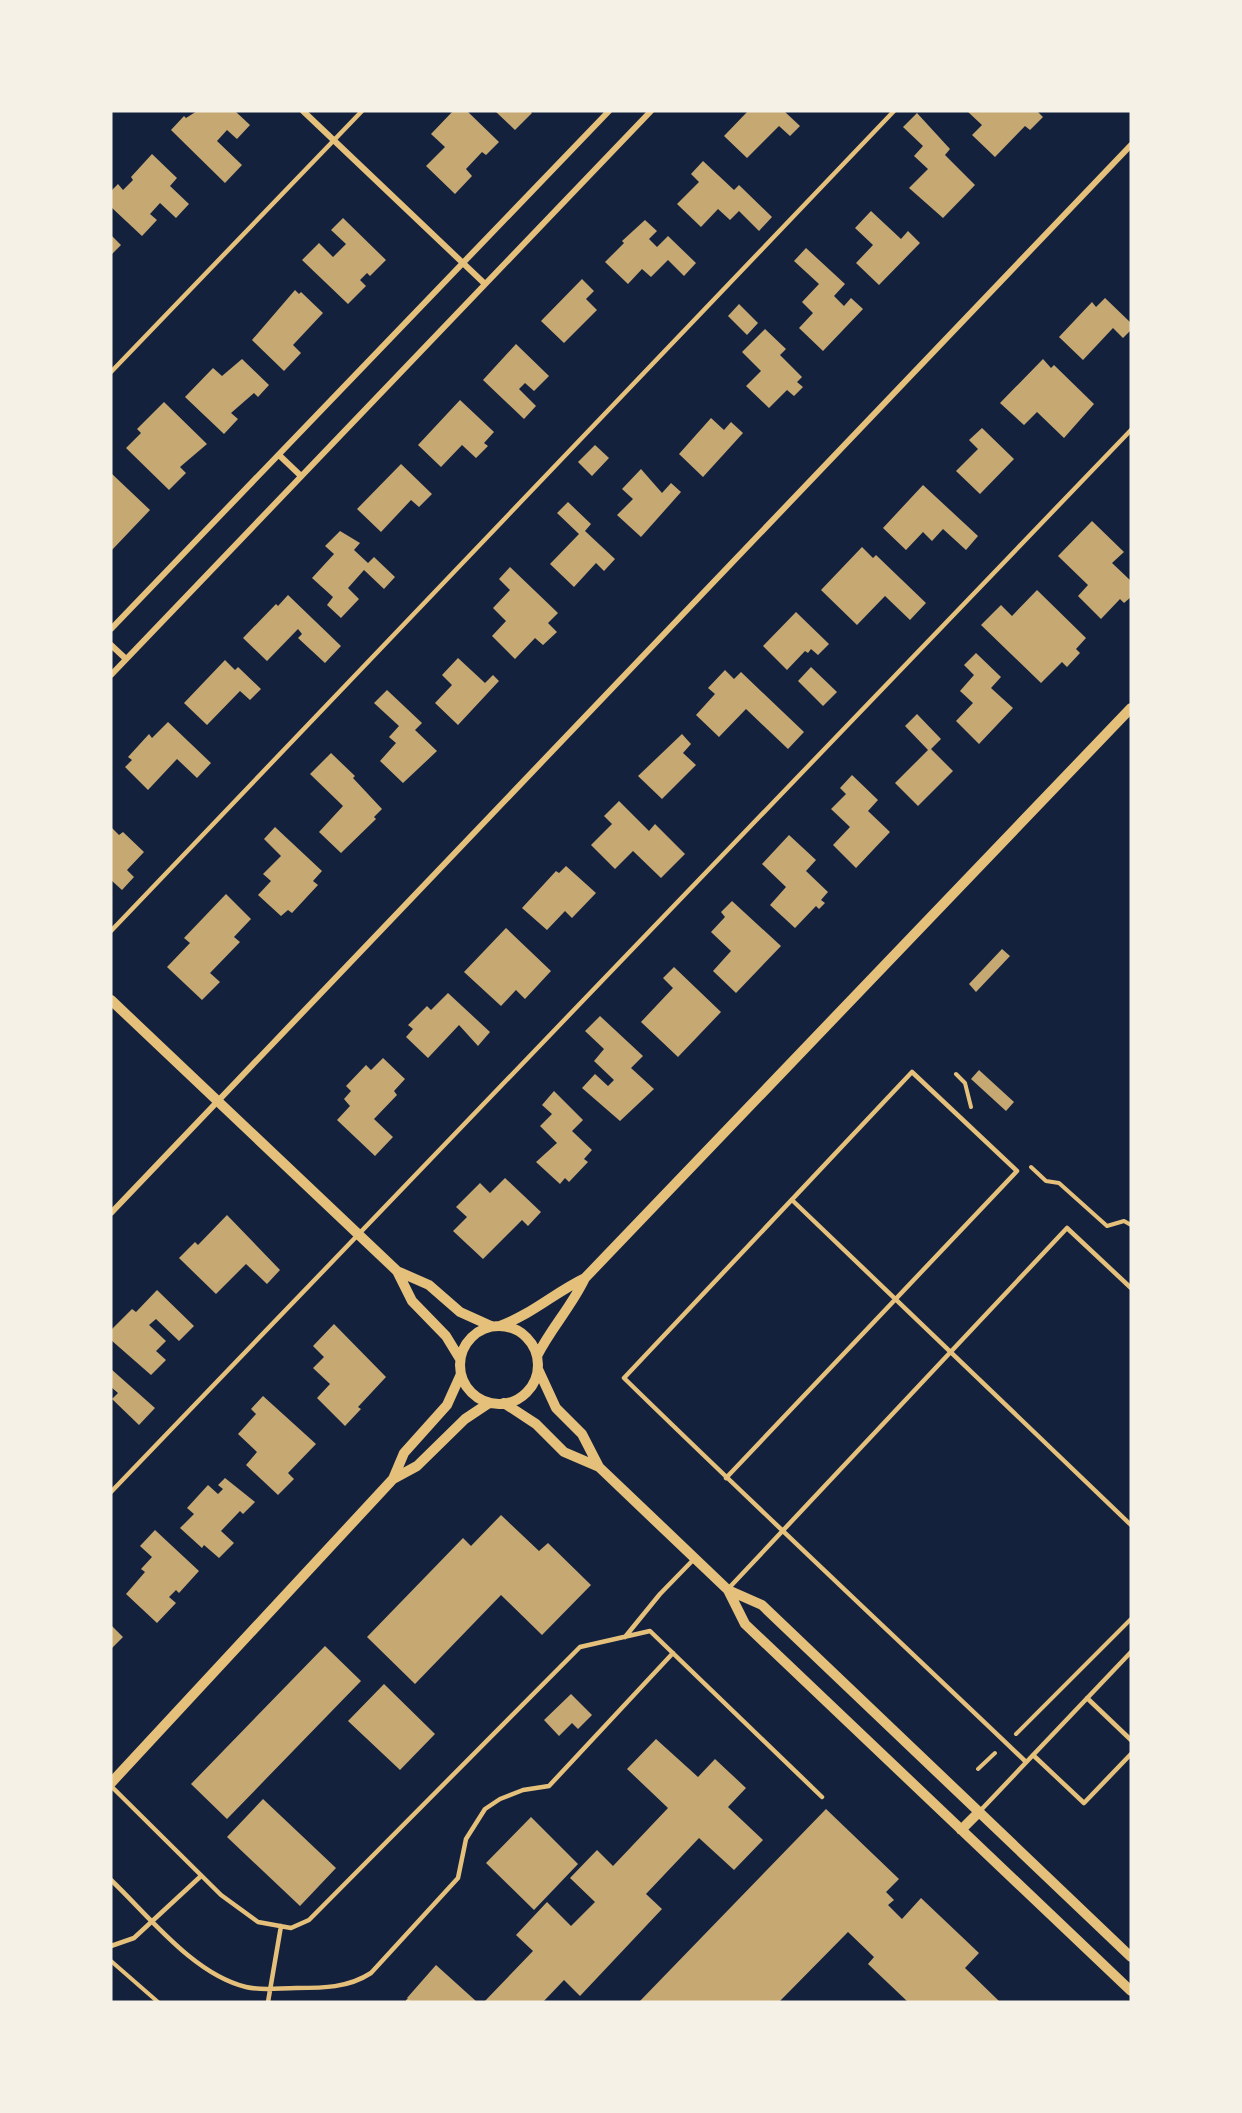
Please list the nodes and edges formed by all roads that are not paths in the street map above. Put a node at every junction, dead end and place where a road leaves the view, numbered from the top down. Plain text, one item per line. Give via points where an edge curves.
1 (303, 111) edge
2 (362, 111) edge
3 (609, 111) edge
4 (651, 111) edge
5 (894, 111) edge
6 (333, 141) junction
7 (1131, 146) edge
8 (464, 263) junction
9 (485, 284) junction
10 (111, 372) edge
11 (1131, 430) edge
12 (279, 454) junction
13 (302, 476) junction
14 (111, 629) edge
15 (111, 645) edge
16 (126, 659) junction
17 (111, 675) edge
18 (1131, 708) edge
19 (111, 931) edge
20 (111, 1000) edge
21 (217, 1102) junction
22 (792, 1200) junction
23 (111, 1214) edge
24 (357, 1234) junction
25 (396, 1271) junction
26 (585, 1278) junction
27 (1131, 1288) edge
28 (895, 1300) junction
29 (496, 1326) junction
30 (951, 1353) junction
31 (537, 1356) junction
32 (460, 1359) junction
33 (538, 1369) junction
34 (461, 1374) junction
35 (489, 1403) junction
36 (504, 1403) junction
37 (599, 1467) junction
38 (726, 1478) junction
39 (393, 1479) junction
40 (111, 1492) edge
41 (1131, 1525) edge
42 (783, 1533) junction
43 (695, 1558) junction
44 (728, 1590) junction
45 (625, 1637) junction
46 (1131, 1652) edge
47 (673, 1653) junction
48 (1087, 1698) junction
49 (1131, 1740) edge
50 (1131, 1754) edge
51 (1033, 1755) junction
52 (1026, 1762) junction
53 (111, 1785) edge
54 (822, 1797) dead end
55 (979, 1812) junction
56 (962, 1830) junction
57 (201, 1876) junction
58 (111, 1880) edge
59 (153, 1921) junction
60 (281, 1926) junction
61 (111, 1946) edge
62 (1131, 1957) edge
63 (270, 1988) junction
64 (1131, 1991) edge
65 (268, 2002) edge

1 - 6 street
2 - 6 lane
3 - 8 street
4 - 9 street
5 - 19 lane
6 - 8 street
6 - 10 lane
7 - 21 street
8 - 9 street
8 - 12 street
9 - 13 street
11 - 24 lane
12 - 13 street
12 - 14 street
13 - 16 street
15 - 16 street
16 - 17 street
18 - 26 street
20 - 21 street
21 - 23 street
21 - 24 street
22 - 28 lane
22 - 28 lane via 912,1072 1017,1172
22 - 38 lane via 624,1378
24 - 25 street
24 - 40 lane
25 - 29 street via 429,1285 460,1312
25 - 32 street via 412,1301 446,1336
26 - 29 street via 558,1291 532,1312
26 - 31 street via 573,1304 557,1321
27 - 30 lane via 1067,1228
28 - 30 lane
28 - 38 lane
29 - 31 street via 520,1332
29 - 32 street via 470,1338
30 - 41 lane
30 - 42 lane
31 - 33 street
32 - 34 street
33 - 36 street via 530,1388 514,1401
33 - 37 street via 556,1408 582,1434
34 - 35 street via 471,1392
34 - 39 street via 447,1405 404,1454
35 - 36 street
35 - 39 street via 465,1419 417,1466
36 - 37 street via 536,1425 564,1452
37 - 43 street
38 - 42 lane
39 - 53 street
42 - 44 lane
42 - 52 lane
43 - 44 street
43 - 45 lane
44 - 55 street via 762,1605
44 - 56 street via 745,1624
45 - 47 lane via 650,1631
45 - 60 lane via 580,1647 309,1920 291,1928
46 - 48 lane
47 - 54 lane
47 - 63 lane via 549,1786 523,1790 485,1809 466,1839 458,1878 371,1973 354,1983
48 - 49 lane
48 - 51 lane
50 - 51 lane via 1084,1803
51 - 52 lane
52 - 55 lane
53 - 57 lane
55 - 56 street
55 - 62 street
56 - 64 street
57 - 59 lane
57 - 60 lane via 258,1922
58 - 59 lane
59 - 61 lane via 134,1938
59 - 63 lane via 195,1961 221,1979 248,1988
60 - 63 lane
63 - 65 lane

